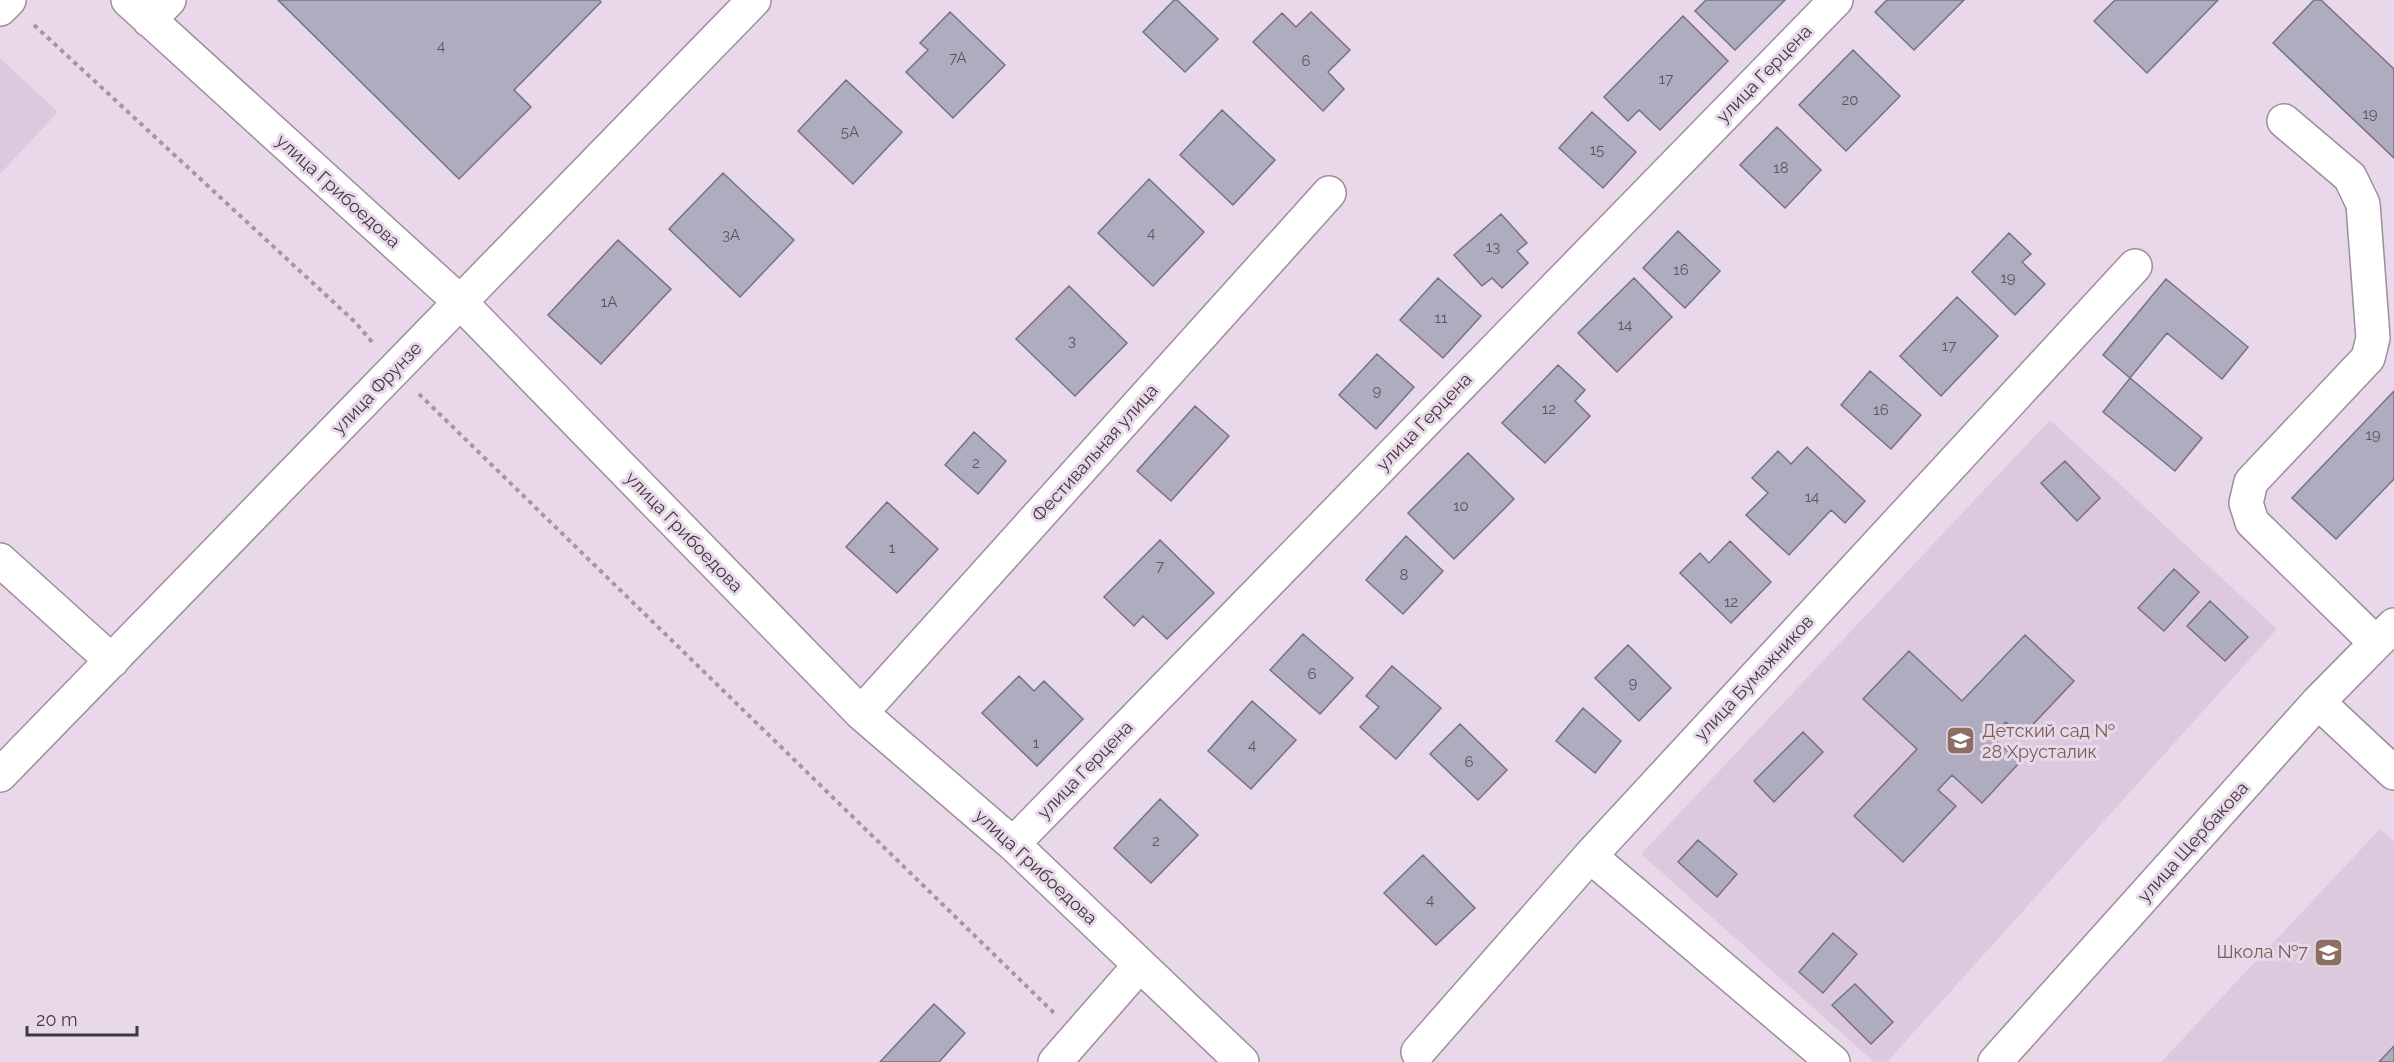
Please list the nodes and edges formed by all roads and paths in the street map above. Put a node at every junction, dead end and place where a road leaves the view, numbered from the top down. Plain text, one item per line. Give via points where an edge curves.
1 (9, 0) edge
2 (754, 0) edge
3 (1836, 0) edge
4 (149, 6) edge
5 (0, 9) edge
6 (33, 24) dead end
7 (2284, 121) dead end
8 (1329, 193) dead end
9 (2135, 266) dead end
10 (460, 302) junction
11 (395, 369) junction
12 (0, 560) edge
13 (2385, 634) edge
14 (112, 661) junction
15 (2318, 702) junction
16 (861, 713) junction
17 (2394, 773) edge
18 (0, 775) edge
19 (1013, 844) junction
20 (1590, 856) junction
21 (1140, 965) junction
22 (1077, 1036) junction
23 (1418, 1052) dead end
24 (1054, 1062) edge
25 (1242, 1062) edge
26 (1833, 1062) edge
27 (1995, 1062) edge

1 - 5 street
2 - 10 street, улица Фрунзе
3 - 19 street, улица Герцена
4 - 10 street, улица Грибоедова
6 - 11 path via 355,322
7 - 13 street via 2350,177 2363,204 2373,338 2368,358 2251,482 2246,503 2252,522
8 - 16 street, Фестивальная улица
9 - 20 street, улица Бумажников
10 - 11 street, улица Фрунзе
10 - 16 street, улица Грибоедова
11 - 14 street, улица Фрунзе
11 - 22 path
12 - 14 street
13 - 15 street, улица Щербакова
14 - 18 street, улица Фрунзе
15 - 17 street
15 - 27 street, улица Щербакова
16 - 19 street, улица Грибоедова
19 - 21 street, улица Грибоедова
20 - 23 street, улица Бумажников
20 - 26 street
21 - 22 street
21 - 25 street, улица Грибоедова
22 - 24 street

